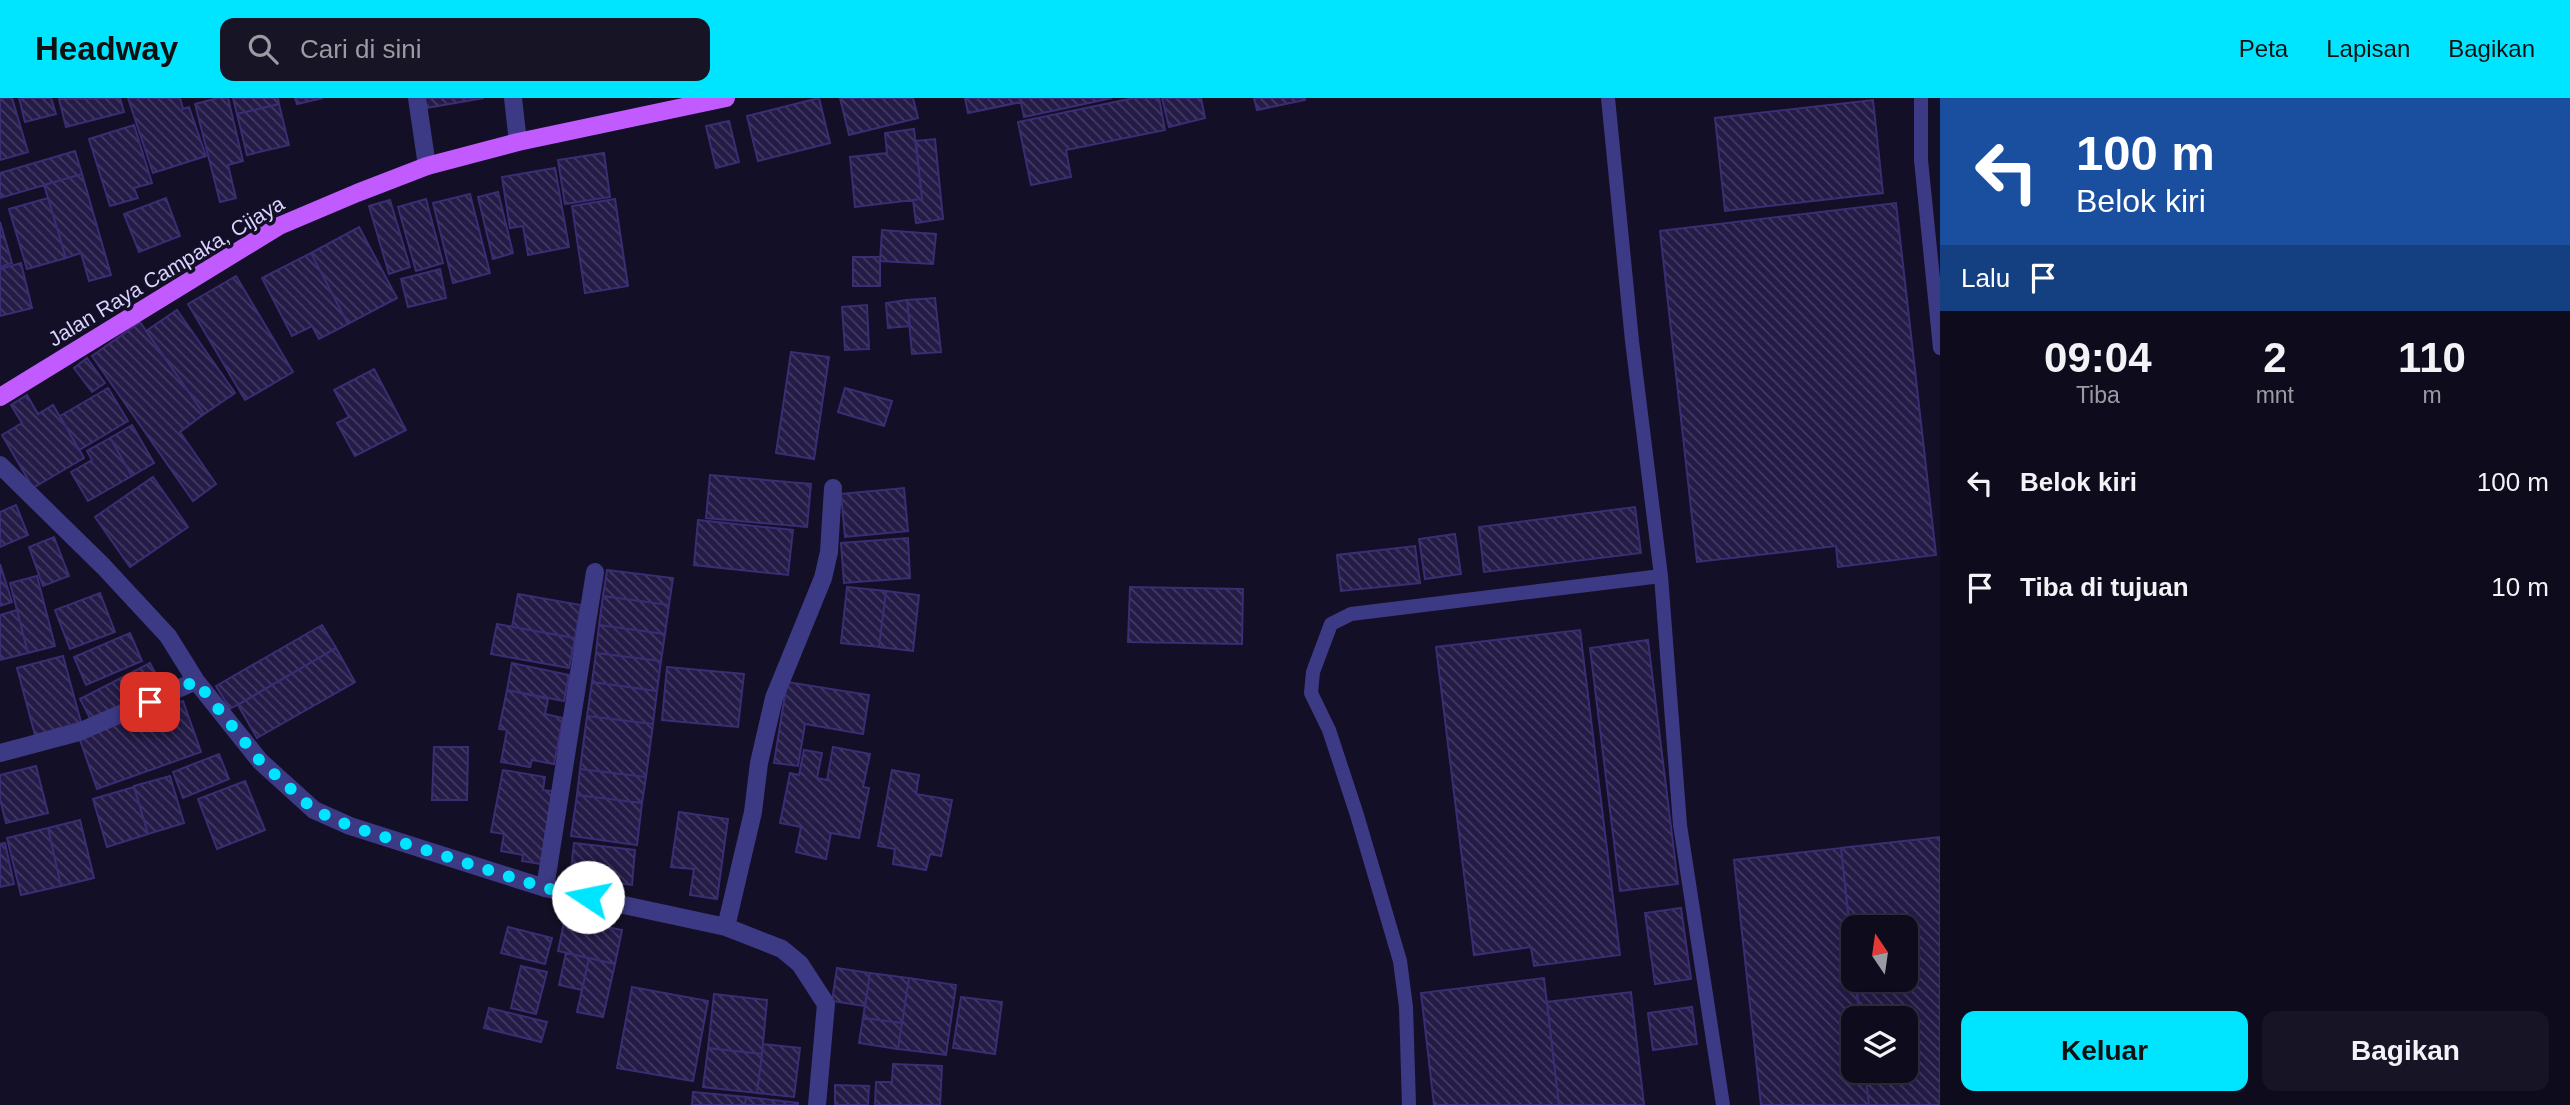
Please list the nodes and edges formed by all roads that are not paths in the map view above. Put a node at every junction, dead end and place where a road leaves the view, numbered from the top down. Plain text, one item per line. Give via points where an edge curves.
1 (417, 98) edge
2 (513, 98) edge
3 (726, 98) edge
4 (1608, 98) edge
5 (1921, 98) edge
6 (699, 101) edge
7 (517, 142) junction
8 (428, 166) junction
9 (1940, 348) edge
10 (0, 397) edge
11 (0, 465) edge
12 (833, 488) dead end
13 (596, 572) dead end
14 (1661, 576) junction
15 (196, 681) junction
16 (0, 753) edge
17 (545, 888) junction
18 (726, 927) junction
19 (817, 1105) edge
20 (1409, 1105) edge
21 (1723, 1105) edge

1 - 8 street
2 - 7 street
3 - 6 main road, Jalan Raya Campaka, Cijaya
4 - 14 lane
5 - 9 lane via 1921,160
6 - 7 main road, Jalan Raya Campaka, Cijaya
7 - 8 main road, Jalan Raya Campaka, Cijaya
8 - 10 main road, Jalan Raya Campaka, Cijaya via 279,226
11 - 15 street via 168,636
12 - 18 street via 823,578 774,698
13 - 17 street
14 - 20 lane via 1351,614 1331,624 1313,672 1311,693 1349,790 1400,961
14 - 21 lane via 1680,825
15 - 16 street via 79,732
15 - 17 street via 260,761 314,810 350,826
17 - 18 street
18 - 19 street via 782,949 800,964 826,1004

